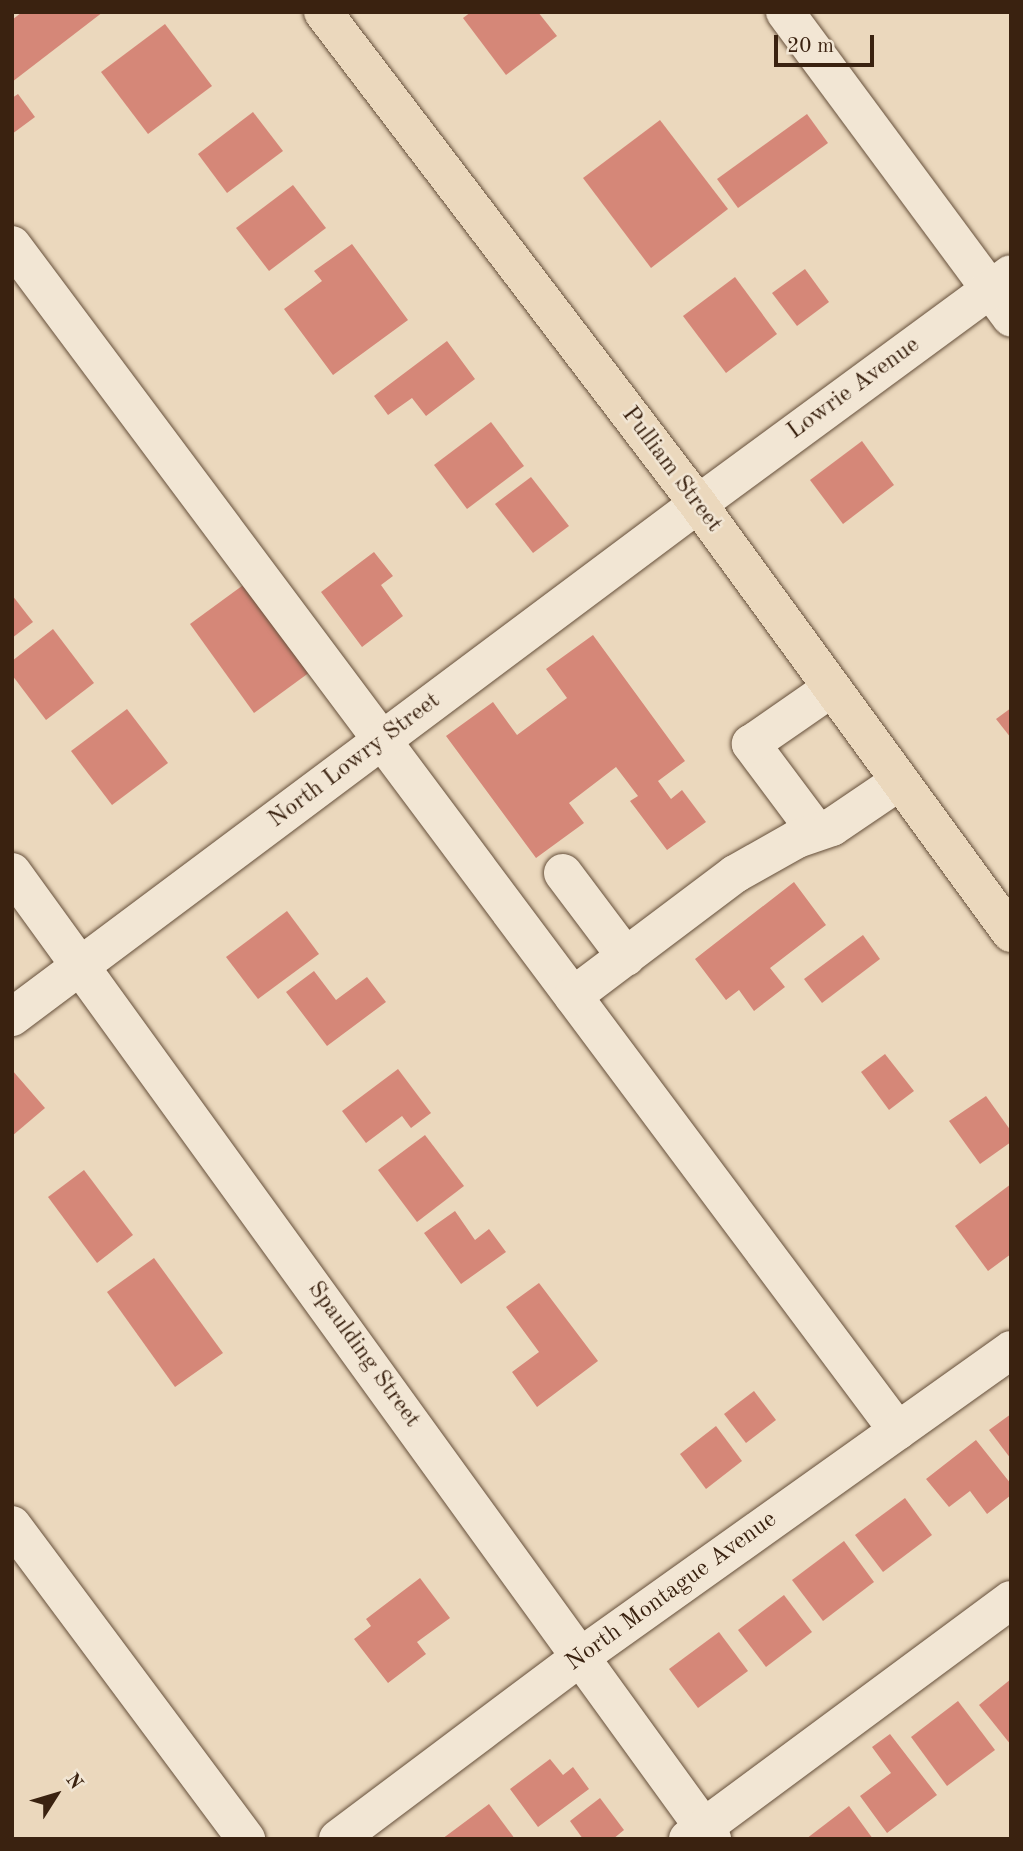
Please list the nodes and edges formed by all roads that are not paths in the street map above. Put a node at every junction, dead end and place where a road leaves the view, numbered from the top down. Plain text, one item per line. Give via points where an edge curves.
1 (323, 12) edge
2 (785, 12) edge
3 (12, 244) edge
4 (1004, 293) edge
5 (698, 504) junction
6 (832, 688) junction
7 (382, 740) junction
8 (900, 781) junction
9 (816, 831) junction
10 (12, 872) edge
11 (563, 873) dead end
12 (1011, 933) edge
13 (626, 957) junction
14 (83, 965) junction
15 (573, 996) junction
16 (12, 1017) edge
17 (1011, 1350) edge
18 (898, 1431) junction
19 (12, 1525) edge
20 (1011, 1600) edge
21 (580, 1657) junction
22 (701, 1835) edge
23 (246, 1839) edge
24 (338, 1839) edge

1 - 5 main road, Pulliam Street
2 - 4 street
3 - 7 street
4 - 5 street, Lowrie Avenue
5 - 6 main road, Pulliam Street
5 - 7 street, North Lowry Street
6 - 8 main road, Pulliam Street
6 - 9 street via 751,744
7 - 14 street, North Lowry Street
7 - 15 street
8 - 9 street via 832,827
8 - 12 main road, Pulliam Street
9 - 13 street via 735,874
10 - 14 street, Spaulding Street
11 - 13 street
13 - 15 street
14 - 16 street, North Lowry Street
14 - 21 street, Spaulding Street
15 - 18 street
17 - 18 street, North Montague Avenue
18 - 21 street, North Montague Avenue
19 - 23 street
20 - 22 street
21 - 22 street, Spaulding Street
21 - 24 street, North Montague Avenue

